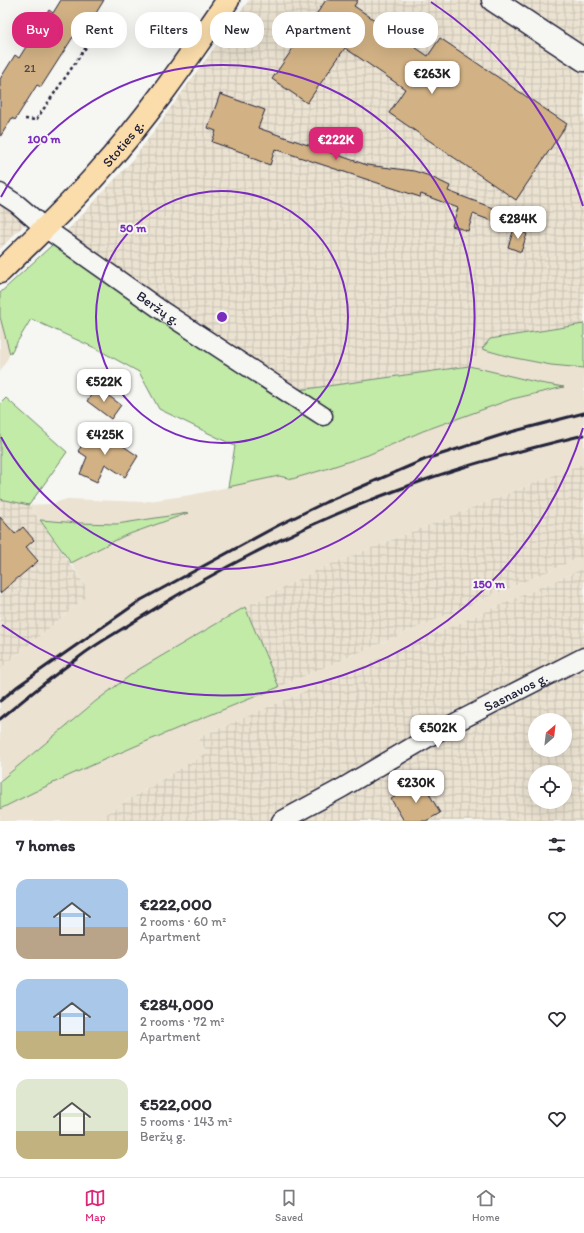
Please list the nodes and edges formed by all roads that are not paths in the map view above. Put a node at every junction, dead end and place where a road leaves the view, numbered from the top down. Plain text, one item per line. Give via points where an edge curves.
1 (228, 0) edge
2 (493, 0) edge
3 (584, 60) edge
4 (0, 193) edge
5 (45, 228) junction
6 (0, 272) edge
7 (322, 416) dead end
8 (584, 657) edge
9 (281, 821) edge

1 - 5 main road, Stoties g. via 129,137 97,175
2 - 3 street
4 - 5 street, Beržų g.
5 - 6 main road, Stoties g.
5 - 7 street, Beržų g. via 164,312
8 - 9 street, Sasnavos g. via 441,730

